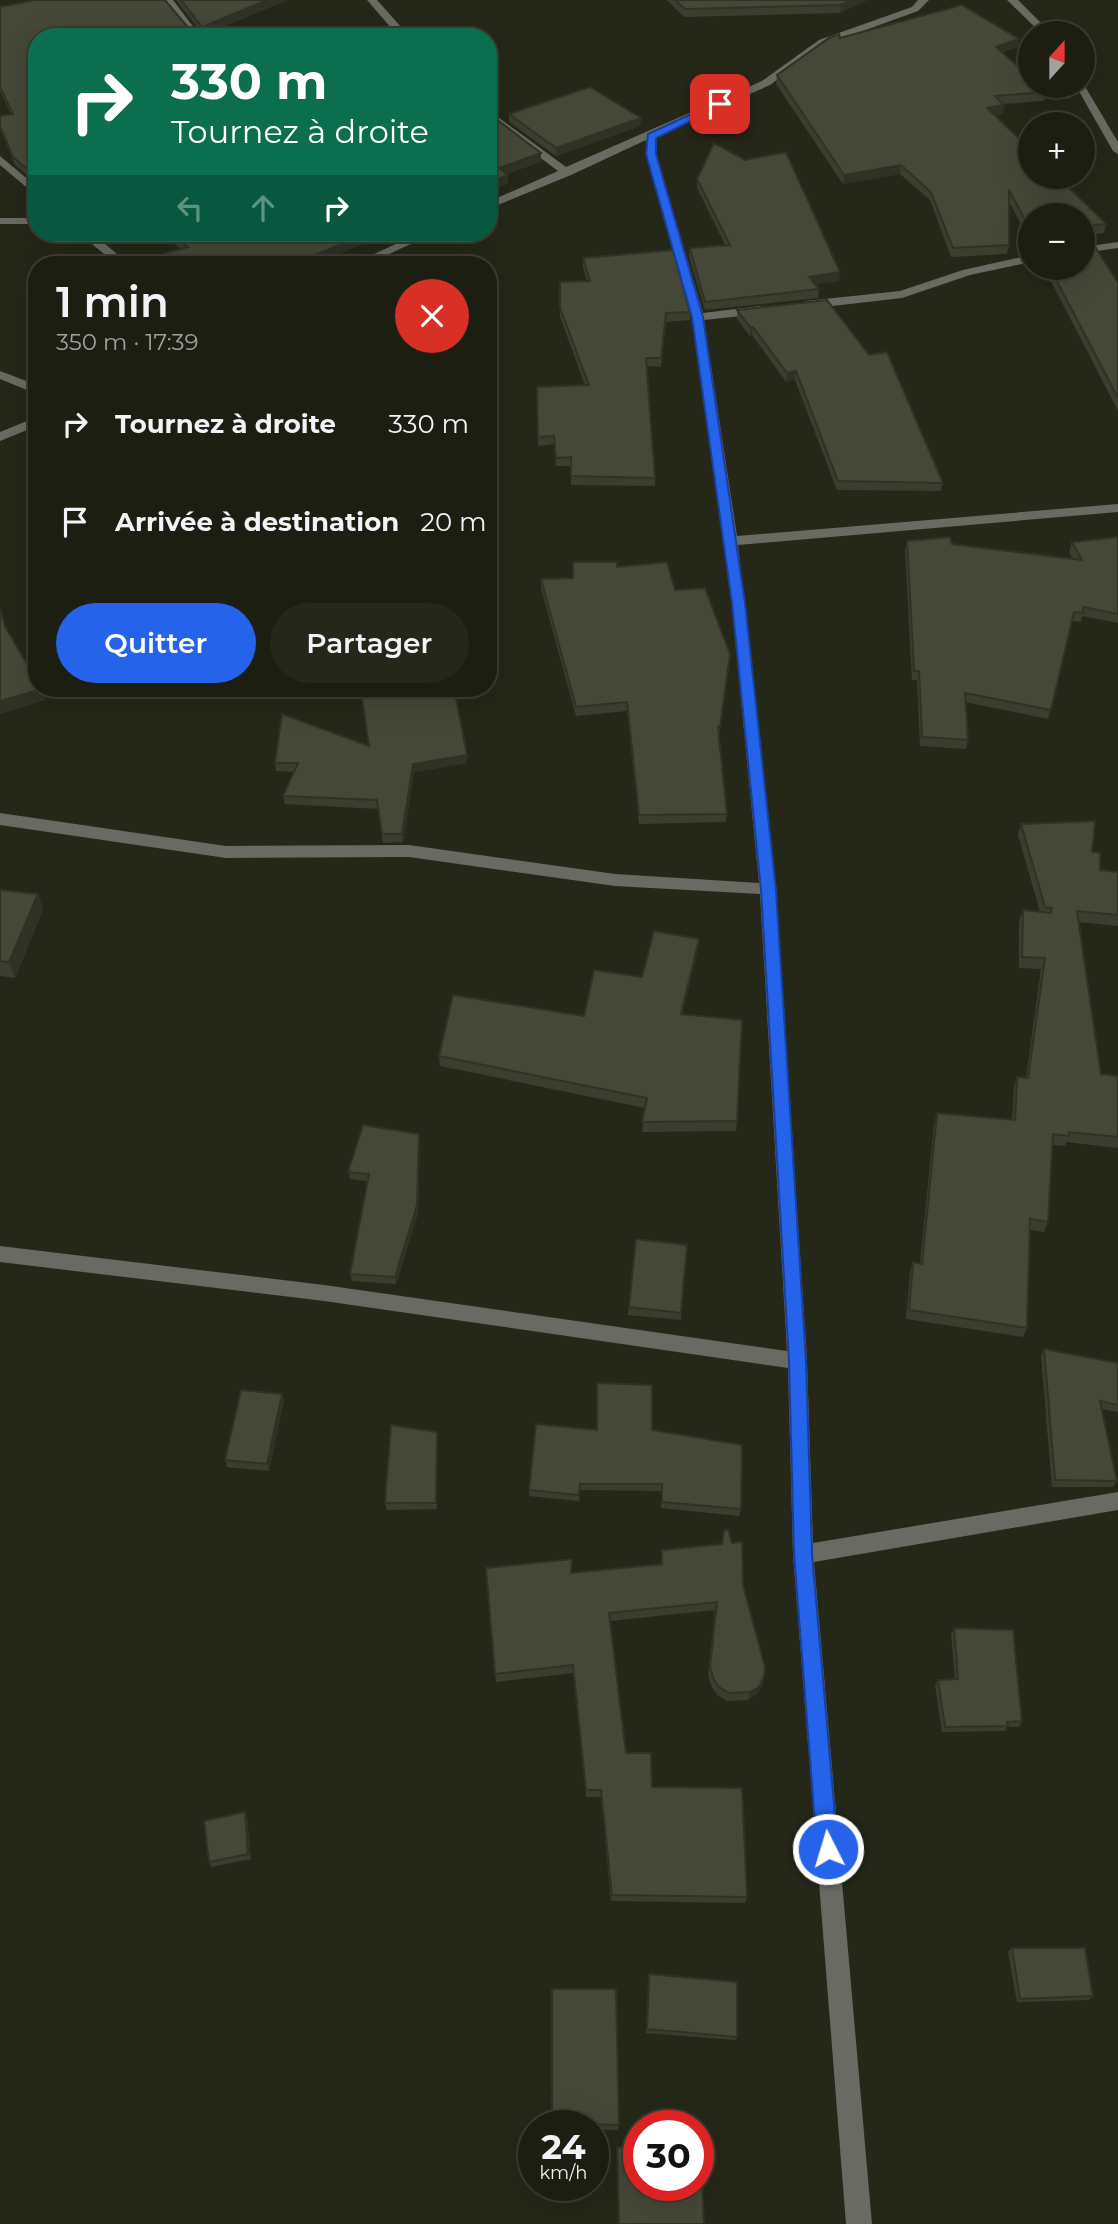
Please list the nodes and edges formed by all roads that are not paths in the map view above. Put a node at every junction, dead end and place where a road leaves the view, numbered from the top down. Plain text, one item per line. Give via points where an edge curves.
1 (167, 0) edge
2 (372, 0) edge
3 (924, 0) edge
4 (1012, 0) edge
5 (1034, 21) edge
6 (189, 28) edge
7 (397, 28) edge
8 (1087, 98) edge
9 (497, 120) edge
10 (651, 136) junction
11 (1118, 151) edge
12 (0, 159) edge
13 (567, 173) junction
14 (28, 185) edge
15 (497, 202) edge
16 (0, 221) edge
17 (28, 221) edge
18 (96, 242) edge
19 (408, 242) edge
20 (1118, 245) edge
21 (1095, 248) edge
22 (113, 256) edge
23 (377, 256) edge
24 (1018, 261) edge
25 (797, 306) edge
26 (772, 309) edge
27 (698, 317) junction
28 (0, 375) edge
29 (28, 386) edge
30 (28, 425) edge
31 (0, 437) edge
32 (1118, 508) edge
33 (730, 541) junction
34 (0, 819) edge
35 (768, 890) junction
36 (0, 1254) edge
37 (797, 1361) junction
38 (1118, 1501) edge
39 (803, 1554) junction
40 (859, 2224) edge

1 - 6 street
2 - 7 street
3 - 10 street via 915,9 823,42 766,83
4 - 5 street
8 - 11 street
9 - 13 street
10 - 13 street
10 - 27 street via 651,154
12 - 14 street
13 - 15 street
16 - 17 street
18 - 22 street
19 - 23 street
20 - 21 street
24 - 25 street via 902,294
26 - 27 street
27 - 33 street
28 - 29 street
30 - 31 street
32 - 33 street
33 - 35 street
34 - 35 street via 226,852 409,851 615,880
35 - 37 street
36 - 37 street via 324,1293
37 - 39 street
38 - 39 street
39 - 40 street

